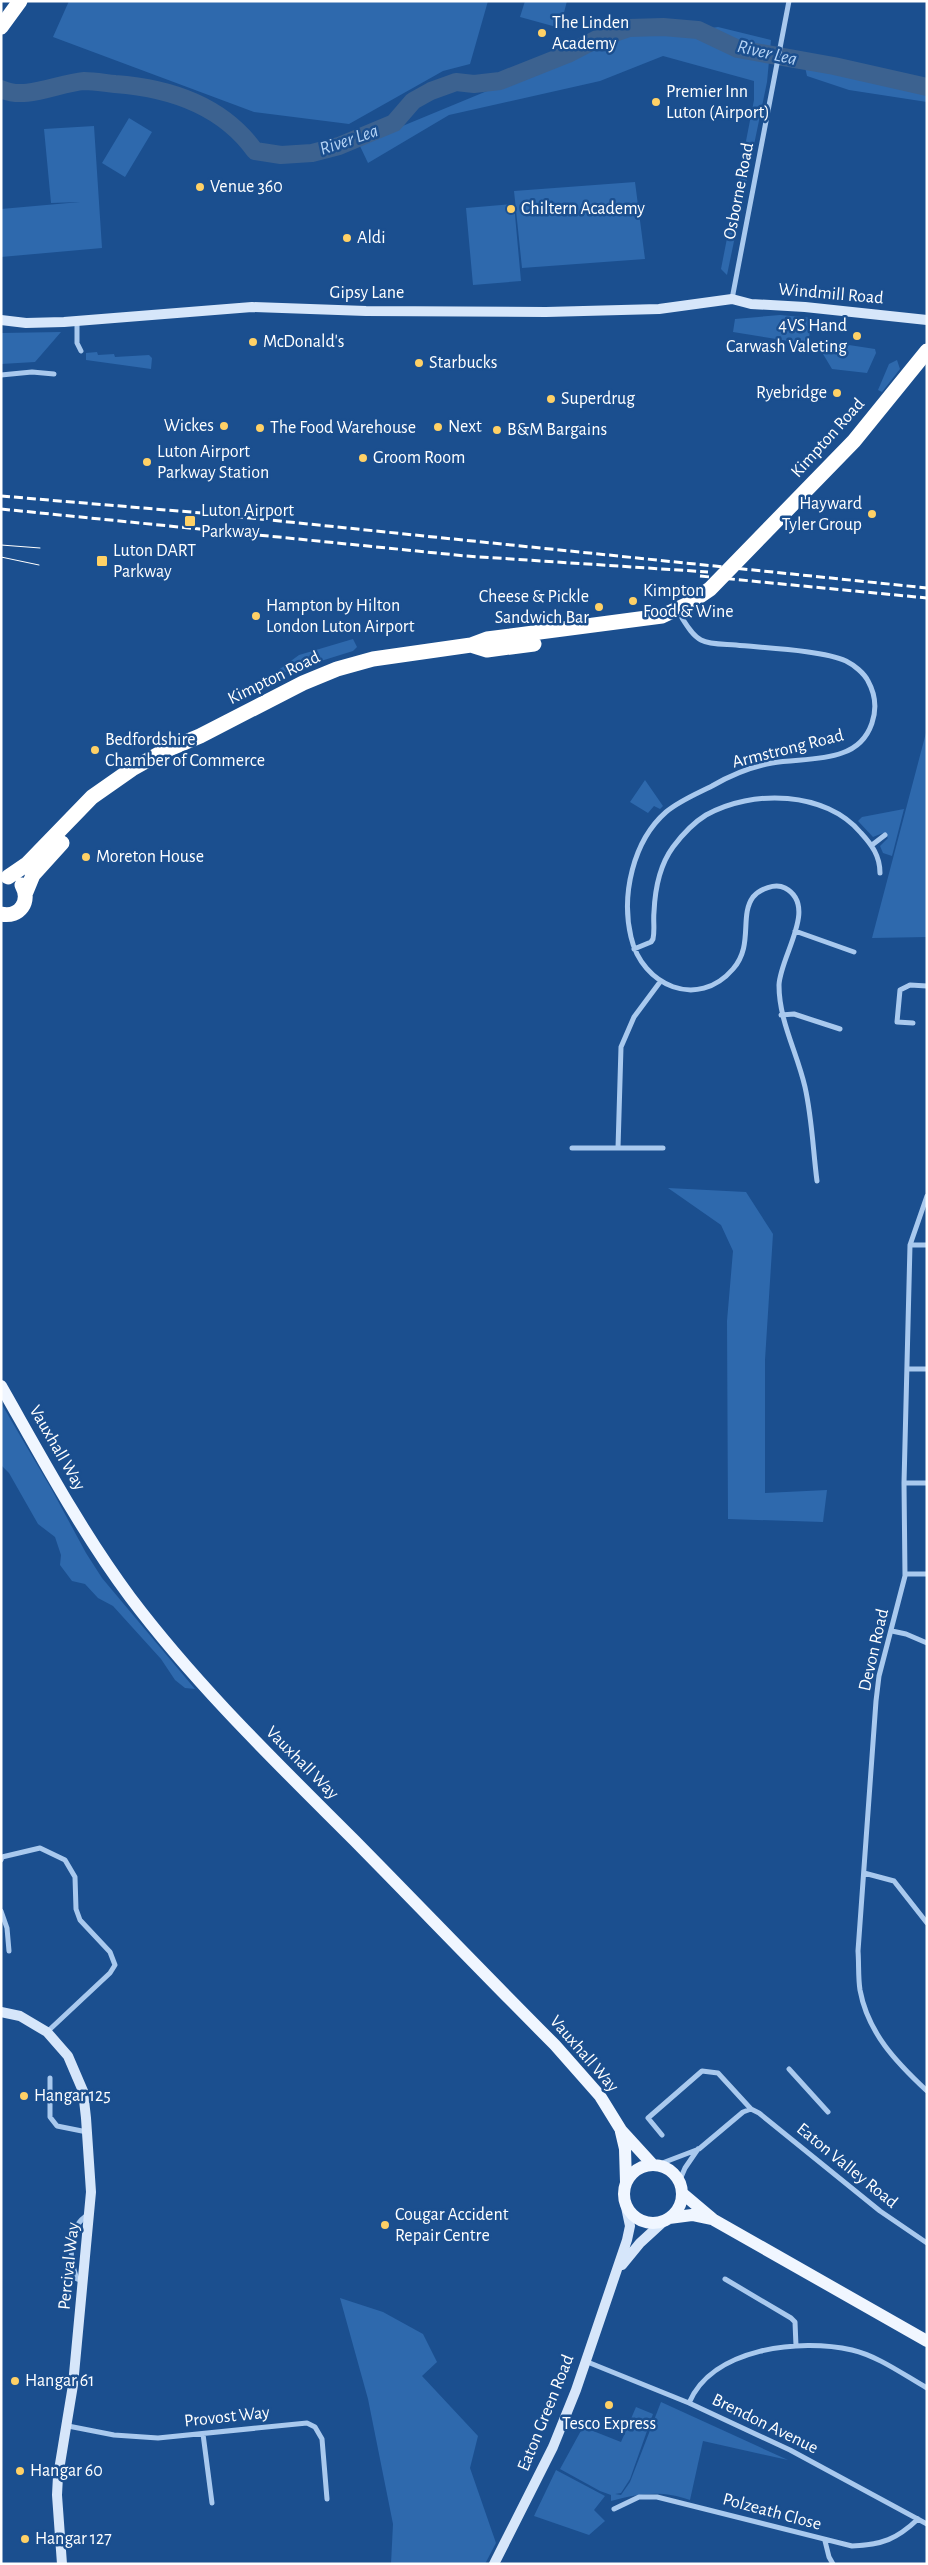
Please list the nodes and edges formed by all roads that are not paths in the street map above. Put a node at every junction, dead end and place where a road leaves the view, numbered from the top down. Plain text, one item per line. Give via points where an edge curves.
1 (20, 1) edge
2 (790, 1) edge
3 (1, 27) edge
4 (732, 299) junction
5 (1, 320) edge
6 (927, 320) edge
7 (77, 321) junction
8 (82, 351) dead end
9 (927, 351) edge
10 (54, 374) dead end
11 (1, 375) edge
12 (710, 589) junction
13 (682, 618) junction
14 (471, 645) junction
15 (109, 786) junction
16 (885, 835) dead end
17 (872, 845) junction
18 (880, 873) dead end
19 (5, 877) edge
20 (26, 892) junction
21 (2, 915) edge
22 (795, 931) junction
23 (634, 949) junction
24 (854, 952) dead end
25 (660, 982) junction
26 (927, 986) edge
27 (781, 1015) junction
28 (913, 1023) dead end
29 (840, 1029) dead end
30 (572, 1148) dead end
31 (618, 1148) junction
32 (663, 1148) dead end
33 (817, 1181) dead end
34 (927, 1196) edge
35 (910, 1245) junction
36 (927, 1245) edge
37 (907, 1368) junction
38 (927, 1369) edge
39 (1, 1386) edge
40 (904, 1483) junction
41 (927, 1483) edge
42 (905, 1574) junction
43 (927, 1574) edge
44 (892, 1631) junction
45 (927, 1643) edge
46 (1, 1860) edge
47 (864, 1873) junction
48 (1, 1911) edge
49 (927, 1923) edge
50 (9, 1951) dead end
51 (1, 2012) edge
52 (47, 2032) junction
53 (789, 2069) dead end
54 (50, 2078) dead end
55 (927, 2091) edge
56 (751, 2109) junction
57 (828, 2112) dead end
58 (621, 2130) junction
59 (87, 2132) junction
60 (662, 2135) dead end
61 (699, 2149) junction
62 (655, 2165) junction
63 (626, 2182) junction
64 (681, 2187) junction
65 (626, 2207) junction
66 (90, 2213) junction
67 (667, 2219) junction
68 (714, 2220) junction
69 (927, 2244) edge
70 (618, 2270) junction
71 (725, 2279) dead end
72 (83, 2282) junction
73 (927, 2341) edge
74 (796, 2346) junction
75 (585, 2361) junction
76 (927, 2388) edge
77 (689, 2403) junction
78 (68, 2426) junction
79 (203, 2434) junction
80 (327, 2499) dead end
81 (212, 2503) dead end
82 (614, 2509) dead end
83 (918, 2519) junction
84 (927, 2524) edge
85 (825, 2541) junction
86 (62, 2564) edge
87 (494, 2564) edge
88 (833, 2564) edge

1 - 3 highway
2 - 4 street, Osborne Road
4 - 6 street, Windmill Road via 751,304
4 - 7 street, Gipsy Lane via 659,309 546,312 366,311 252,306
5 - 7 street, Gipsy Lane via 26,323
7 - 8 street via 77,343
9 - 12 highway, Kimpton Road via 854,440
10 - 11 street
12 - 13 highway, Kimpton Road via 705,600
12 - 14 highway, Kimpton Road via 662,616 487,639
13 - 14 highway, Kimpton Road via 663,624 534,644 487,650
13 - 23 street, Armstrong Road via 702,641 780,649 847,661 867,678 875,714 862,741 843,753 826,758 772,763 734,774 664,814 645,841 629,882 627,918
14 - 15 highway, Kimpton Road via 373,659 337,669 164,751
15 - 19 highway, Kimpton Road via 92,797 28,864
15 - 20 highway, Kimpton Road via 98,804 33,875
16 - 17 street
17 - 18 street via 878,856
17 - 23 street via 838,812 810,801 747,801 718,809 695,823 671,850 658,878 653,939
19 - 20 highway via 20,882
20 - 21 highway, Kimpton Road via 22,908
22 - 24 street
22 - 25 street via 800,919 799,904 794,896 785,888 765,888 751,899 742,956 724,978 713,985 695,989 677,988
22 - 27 street via 781,966
23 - 25 street, Armstrong Road via 650,975
25 - 31 street via 634,1017 621,1047
26 - 28 street via 910,985 900,990 897,1022
27 - 29 street via 794,1014
27 - 33 street via 806,1090
30 - 31 street
31 - 32 street
34 - 35 street, Devon Road
35 - 36 street
35 - 37 street, Devon Road
37 - 38 street
37 - 40 street, Devon Road
39 - 58 main road, Vauxhall Way via 95,1546 167,1644 220,1705 577,2069 600,2096
40 - 41 street
40 - 42 street, Devon Road
42 - 43 street
42 - 44 street, Devon Road
44 - 45 street
44 - 47 street, Devon Road via 879,1676 876,1701
46 - 52 street via 2,1857 40,1848 64,1860 75,1877 76,1909 80,1920 110,1952 115,1965
47 - 49 street via 894,1881
47 - 55 street, Devon Road via 858,1951 860,1989 866,2011 880,2041 901,2067
48 - 50 street via 7,1928
51 - 52 street, Percival Way via 20,2016
52 - 59 street, Percival Way via 68,2056 76,2072 83,2091
53 - 57 street
54 - 59 street via 50,2117 57,2126
56 - 60 street, Eaton Valley Road via 718,2073 702,2071 648,2118
56 - 61 street
56 - 69 street, Eaton Valley Road
58 - 62 main road, Vauxhall Way
58 - 63 main road, Vauxhall Way
59 - 66 street, Percival Way
61 - 62 street
61 - 64 street via 685,2168
62 - 63 main road via 637,2169
62 - 64 main road via 675,2175
63 - 65 main road
64 - 67 main road via 680,2204
64 - 68 main road
65 - 67 main road via 639,2220 649,2223
65 - 70 street, Eaton Green Road via 630,2226
66 - 72 street, Percival Way
66 - 72 street via 76,2228 70,2246 70,2262 76,2279
67 - 68 main road via 692,2215
67 - 70 street, Eaton Green Road via 640,2243
68 - 73 main road
70 - 75 street, Eaton Green Road
71 - 74 street via 791,2318 795,2322
72 - 78 street, Percival Way
74 - 76 street via 853,2350
74 - 77 street via 752,2353 724,2365 702,2383
75 - 77 street, Brendon Avenue
75 - 87 street, Eaton Green Road via 547,2461
77 - 83 street, Brendon Avenue via 790,2450
78 - 79 street, Provost Way via 134,2437
78 - 86 street, Percival Way via 57,2495
79 - 80 street, Provost Way via 307,2423 319,2432 322,2439
79 - 81 street
82 - 85 street, Polzeath Close via 639,2497 658,2497
83 - 84 street, Brendon Avenue
83 - 85 street, Polzeath Close via 903,2534 876,2545 852,2546
85 - 88 street

